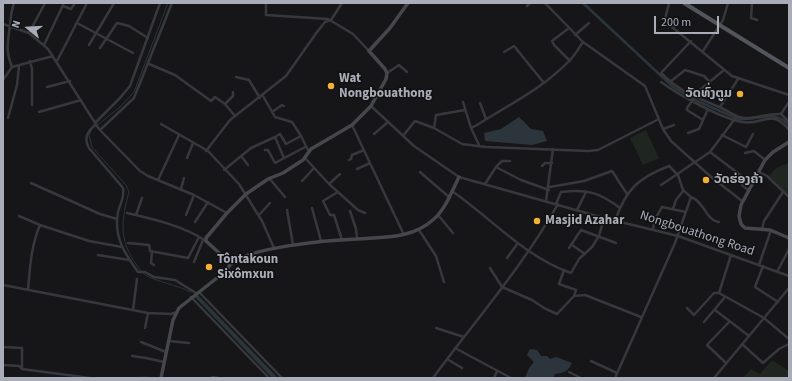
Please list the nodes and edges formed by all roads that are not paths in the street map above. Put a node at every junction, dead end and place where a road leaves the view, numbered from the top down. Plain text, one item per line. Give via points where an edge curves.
1 (14, 3) edge
2 (45, 3) edge
3 (75, 3) edge
4 (87, 3) edge
5 (114, 3) edge
6 (160, 3) edge
7 (172, 3) edge
8 (266, 3) edge
9 (342, 3) edge
10 (408, 3) edge
11 (530, 3) edge
12 (546, 3) edge
13 (669, 3) edge
14 (687, 3) edge
15 (728, 3) edge
16 (752, 3) edge
17 (63, 4) edge
18 (527, 6) dead end
19 (331, 20) junction
20 (757, 20) dead end
21 (77, 23) junction
22 (589, 23) dead end
23 (3, 24) edge
24 (720, 25) junction
25 (10, 26) junction
26 (569, 28) junction
27 (96, 32) junction
28 (29, 33) junction
29 (575, 35) junction
30 (107, 38) junction
31 (148, 38) junction
32 (691, 41) junction
33 (583, 42) junction
34 (5, 43) edge
35 (44, 45) junction
36 (89, 45) dead end
37 (100, 48) dead end
38 (369, 51) junction
39 (504, 52) dead end
40 (703, 52) junction
41 (134, 53) dead end
42 (53, 56) junction
43 (30, 61) junction
44 (570, 61) junction
45 (57, 62) junction
46 (149, 64) junction
47 (19, 66) junction
48 (12, 67) junction
49 (789, 68) edge
50 (724, 70) junction
51 (407, 72) dead end
52 (386, 73) junction
53 (236, 77) dead end
54 (738, 79) junction
55 (3, 80) edge
56 (70, 81) junction
57 (661, 82) dead end
58 (670, 82) junction
59 (710, 82) junction
60 (544, 83) junction
61 (46, 87) dead end
62 (233, 92) dead end
63 (789, 95) edge
64 (261, 97) junction
65 (693, 99) junction
66 (81, 100) junction
67 (463, 102) dead end
68 (789, 102) edge
69 (480, 103) dead end
70 (32, 104) dead end
71 (225, 104) junction
72 (284, 106) dead end
73 (371, 106) junction
74 (720, 107) junction
75 (708, 109) junction
76 (465, 110) junction
77 (39, 112) dead end
78 (272, 112) junction
79 (781, 114) junction
80 (235, 116) junction
81 (737, 116) junction
82 (8, 118) dead end
83 (486, 119) junction
84 (659, 119) junction
85 (703, 120) junction
86 (734, 120) junction
87 (388, 122) junction
88 (789, 122) edge
89 (95, 124) junction
90 (161, 124) dead end
91 (674, 124) dead end
92 (352, 125) junction
93 (434, 128) junction
94 (471, 128) junction
95 (99, 129) junction
96 (663, 129) junction
97 (789, 130) edge
98 (688, 133) dead end
99 (374, 134) dead end
100 (753, 134) dead end
101 (180, 135) junction
102 (722, 135) junction
103 (301, 136) junction
104 (403, 136) junction
105 (275, 137) junction
106 (789, 142) edge
107 (193, 143) junction
108 (479, 145) junction
109 (305, 147) junction
110 (553, 149) junction
111 (265, 150) dead end
112 (364, 150) junction
113 (206, 151) junction
114 (308, 152) junction
115 (710, 152) junction
116 (746, 153) dead end
117 (241, 156) junction
118 (186, 158) dead end
119 (284, 158) junction
120 (305, 158) junction
121 (348, 160) dead end
122 (765, 160) junction
123 (510, 161) dead end
124 (696, 162) junction
125 (370, 163) junction
126 (552, 163) junction
127 (248, 165) dead end
128 (542, 166) dead end
129 (496, 167) junction
130 (314, 168) junction
131 (357, 169) dead end
132 (224, 170) junction
133 (759, 171) junction
134 (420, 172) dead end
135 (340, 174) dead end
136 (678, 176) junction
137 (459, 177) junction
138 (184, 178) dead end
139 (269, 178) junction
140 (158, 180) junction
141 (302, 181) dead end
142 (31, 183) dead end
143 (329, 184) junction
144 (485, 184) junction
145 (662, 185) dead end
146 (549, 188) junction
147 (181, 189) junction
148 (748, 190) junction
149 (452, 191) junction
150 (683, 191) junction
151 (338, 192) junction
152 (586, 192) junction
153 (783, 192) junction
154 (246, 194) junction
155 (627, 194) junction
156 (194, 195) junction
157 (285, 197) dead end
158 (449, 197) junction
159 (691, 197) junction
160 (789, 197) edge
161 (142, 198) dead end
162 (546, 201) junction
163 (742, 201) junction
164 (208, 202) junction
165 (270, 203) dead end
166 (557, 204) junction
167 (312, 208) dead end
168 (620, 208) junction
169 (673, 209) junction
170 (288, 210) dead end
171 (577, 210) junction
172 (350, 211) dead end
173 (686, 212) junction
174 (127, 213) dead end
175 (227, 213) junction
176 (365, 214) dead end
177 (136, 215) junction
178 (186, 215) dead end
179 (259, 215) junction
180 (438, 215) junction
181 (19, 216) dead end
182 (604, 218) junction
183 (117, 219) junction
184 (615, 221) junction
185 (195, 222) dead end
186 (719, 222) dead end
187 (40, 225) junction
188 (653, 229) junction
189 (762, 229) junction
190 (419, 230) junction
191 (771, 230) junction
192 (453, 233) dead end
193 (404, 236) junction
194 (599, 236) junction
195 (678, 236) junction
196 (199, 237) junction
197 (789, 237) edge
198 (357, 239) junction
199 (342, 240) junction
200 (205, 241) junction
201 (321, 242) junction
202 (128, 243) dead end
203 (616, 243) dead end
204 (518, 244) junction
205 (293, 246) junction
206 (122, 247) junction
207 (274, 248) junction
208 (789, 249) edge
209 (152, 251) junction
210 (528, 251) junction
211 (585, 254) junction
212 (98, 255) dead end
213 (730, 255) junction
214 (507, 258) dead end
215 (129, 260) junction
216 (194, 262) dead end
217 (154, 265) dead end
218 (230, 265) junction
219 (759, 265) junction
220 (763, 266) junction
221 (490, 268) dead end
222 (564, 270) junction
223 (777, 272) junction
224 (789, 276) edge
225 (137, 279) dead end
226 (444, 282) dead end
227 (3, 285) edge
228 (502, 287) junction
229 (789, 288) edge
230 (28, 290) junction
231 (197, 292) junction
232 (719, 293) junction
233 (574, 296) junction
234 (191, 297) junction
235 (725, 297) junction
236 (778, 302) junction
237 (687, 308) dead end
238 (133, 310) junction
239 (715, 310) junction
240 (177, 312) junction
241 (148, 313) junction
242 (641, 318) junction
243 (764, 318) junction
244 (730, 321) junction
245 (704, 322) dead end
246 (145, 328) dead end
247 (436, 328) dead end
248 (749, 336) junction
249 (464, 337) junction
250 (789, 339) edge
251 (169, 341) junction
252 (141, 342) dead end
253 (189, 343) dead end
254 (742, 344) junction
255 (789, 344) edge
256 (3, 347) edge
257 (455, 348) junction
258 (167, 353) junction
259 (132, 356) dead end
260 (447, 358) junction
261 (592, 361) dead end
262 (164, 362) junction
263 (726, 363) junction
264 (3, 365) edge
265 (462, 368) dead end
266 (22, 369) junction
267 (497, 371) junction
268 (569, 372) dead end
269 (617, 373) junction
270 (212, 377) dead end
271 (90, 378) edge
272 (138, 378) edge
273 (149, 378) edge
274 (161, 378) edge
275 (218, 378) edge
276 (269, 378) edge
277 (282, 378) edge
278 (433, 378) edge
279 (494, 378) edge
280 (509, 378) edge
281 (581, 378) edge
282 (615, 378) edge
283 (714, 378) edge

1 - 25 street via 10,12
2 - 28 street
3 - 17 street via 71,9
4 - 21 street
5 - 27 street
6 - 31 street
7 - 46 street
8 - 19 street via 266,15
9 - 19 street
10 - 38 street
11 - 18 street
12 - 26 street
13 - 32 street via 666,22
14 - 24 main road
15 - 24 street
16 - 20 street via 751,18
17 - 35 street
19 - 38 street via 353,34
19 - 64 street via 325,22 316,32 286,76
21 - 27 street
21 - 45 street
22 - 29 street
23 - 25 street
24 - 40 street
24 - 49 main road
25 - 28 street
25 - 34 street
26 - 29 street
26 - 44 street via 552,41
27 - 30 street
27 - 36 street
28 - 35 street
29 - 33 street
30 - 31 street via 117,23 132,28
30 - 37 street
30 - 41 street
31 - 89 street via 126,92
32 - 40 street
32 - 58 street via 661,73
33 - 44 street
33 - 84 street via 645,86
34 - 48 street
35 - 42 street
38 - 52 street
39 - 60 street via 514,46
40 - 50 street
42 - 43 street
42 - 45 street
43 - 47 street
43 - 70 street
44 - 60 street
45 - 56 street
46 - 71 street via 176,75 210,101 215,97
46 - 95 street via 134,98
47 - 48 street
47 - 82 street
48 - 55 street
50 - 54 street
50 - 59 street
51 - 52 street via 399,65
52 - 73 street via 386,79
53 - 64 street via 249,80
54 - 63 street
54 - 74 street
56 - 61 street
56 - 66 street
57 - 65 street via 677,94
58 - 59 street via 685,70 704,76
58 - 65 street
59 - 65 street
60 - 83 street
62 - 71 street via 233,96
64 - 78 street
64 - 80 street
65 - 74 street
65 - 75 street
65 - 85 street via 687,110
66 - 77 street
66 - 89 street
67 - 76 street
68 - 79 street
69 - 83 street
71 - 80 street
72 - 78 street
73 - 87 street, Nongbouathong Road
73 - 92 street
74 - 81 street
75 - 85 street
75 - 86 street
76 - 93 street via 436,115
76 - 94 street
78 - 103 street via 276,118 292,122
79 - 81 street via 771,113 746,118
79 - 88 street
80 - 113 street
81 - 86 street
83 - 94 street
84 - 96 street
84 - 110 street via 598,150
85 - 98 street via 699,129
86 - 97 street via 744,123 777,118
86 - 102 street
87 - 99 street
87 - 104 street, Nongbouathong Road
89 - 95 street
89 - 183 street via 88,132 86,141 89,148 123,188 124,194
90 - 101 street
91 - 96 street
92 - 112 street
92 - 114 street
93 - 104 street via 415,121
93 - 108 street via 462,144
94 - 108 street
95 - 140 street via 140,171
96 - 124 street via 671,141
100 - 102 street via 746,147
101 - 107 street
101 - 140 street
102 - 115 street
103 - 105 street via 286,144 280,135
103 - 109 street
104 - 137 street, Nongbouathong Road
105 - 117 street via 251,148
105 - 119 street
106 - 122 street
107 - 113 street
107 - 118 street
108 - 110 street
109 - 114 street
109 - 119 street
110 - 126 street
111 - 119 street via 268,150 274,163
112 - 121 street via 352,155
112 - 125 street
113 - 132 street
114 - 120 street
115 - 124 street
115 - 148 street via 743,177 742,185
116 - 122 street via 754,151
117 - 127 street
117 - 132 street
120 - 130 street
120 - 139 street via 292,168
122 - 133 street
123 - 129 street via 502,161
124 - 136 street
124 - 163 street
125 - 131 street
125 - 193 street
126 - 128 street via 544,163
126 - 146 street
129 - 144 street
129 - 146 street via 521,180
130 - 141 street
130 - 143 street
132 - 154 street
133 - 148 street
133 - 153 street
134 - 158 street
135 - 143 street
136 - 145 street
136 - 150 street
136 - 155 street via 669,166 648,174
137 - 144 street, Nongbouathong Road
137 - 149 street
138 - 147 street
139 - 154 street
139 - 157 street
140 - 147 street
142 - 183 street
143 - 151 street
144 - 162 street, Nongbouathong Road
146 - 155 street via 584,181 612,171
146 - 162 street
147 - 156 street
148 - 163 street
149 - 158 street
149 - 204 street via 479,210
150 - 159 street
150 - 169 street
151 - 176 street
151 - 199 street via 323,201 330,215 334,215
152 - 166 street via 561,192
152 - 168 street via 599,193
152 - 171 street
153 - 160 street
153 - 189 street
154 - 175 street
154 - 179 street
155 - 168 street
156 - 164 street
156 - 178 street
158 - 180 street
159 - 173 street
159 - 186 street via 701,202 712,220
161 - 177 street
162 - 166 street, Nongbouathong Road
163 - 189 street via 740,224 745,228
164 - 175 street
164 - 185 street
165 - 179 street
166 - 171 street, Nongbouathong Road
166 - 210 street
167 - 201 street
168 - 184 street
169 - 173 street
169 - 188 street via 661,208
170 - 205 street
171 - 182 street, Nongbouathong Road
172 - 198 street
173 - 195 street
174 - 177 street
175 - 200 street
177 - 196 street
179 - 207 street
180 - 190 street
180 - 192 street
181 - 187 street
182 - 184 street, Nongbouathong Road
182 - 194 street
183 - 206 street via 117,232
184 - 188 street, Nongbouathong Road
187 - 206 street via 89,241
187 - 230 street via 34,239
188 - 195 street, Nongbouathong Road
189 - 191 street
190 - 193 street
190 - 226 street via 436,256
191 - 197 street
191 - 219 street
193 - 198 street
194 - 203 street
194 - 211 street
194 - 211 street via 581,230 570,247
195 - 213 street, Nongbouathong Road
195 - 242 street
196 - 200 street
196 - 209 street via 188,258
198 - 199 street
199 - 201 street
200 - 216 street
200 - 218 street
201 - 205 street
202 - 209 street via 149,245
204 - 210 street
204 - 214 street
205 - 207 street
206 - 215 street
207 - 218 street via 254,253
208 - 223 street
209 - 217 street via 151,263
210 - 222 street
210 - 228 street
211 - 222 street via 576,263 573,273
212 - 215 street
213 - 219 street, Nongbouathong Road
213 - 232 street
215 - 231 street via 141,273 178,282
218 - 231 street
219 - 220 street, Nongbouathong Road
220 - 223 street, Nongbouathong Road
220 - 236 street via 755,287
221 - 228 street
222 - 233 street via 559,283 576,290
223 - 224 street, Nongbouathong Road
225 - 238 street
227 - 230 street
228 - 233 street via 558,314
228 - 249 street
229 - 236 street
230 - 238 street
231 - 234 street
231 - 277 street
232 - 235 street
232 - 237 street via 714,293 694,315
233 - 242 street via 585,295
234 - 240 street
234 - 276 street
235 - 239 street
235 - 243 street
236 - 243 street
238 - 241 street
239 - 244 street
239 - 245 street
240 - 241 street
240 - 251 street
241 - 246 street
242 - 269 street
243 - 248 street
243 - 250 street
244 - 248 street
244 - 263 street via 707,345
247 - 249 street
248 - 254 street
249 - 257 street
251 - 253 street
251 - 258 street
252 - 258 street
254 - 255 street via 763,363
254 - 263 street
256 - 266 street via 22,348
257 - 260 street
257 - 267 street
258 - 262 street
259 - 262 street
260 - 265 street
260 - 278 street
261 - 269 street
262 - 274 street
263 - 283 street
264 - 266 street via 19,366
266 - 271 street
267 - 279 street
267 - 280 street
268 - 281 street
269 - 282 street
270 - 275 street
272 - 273 street

